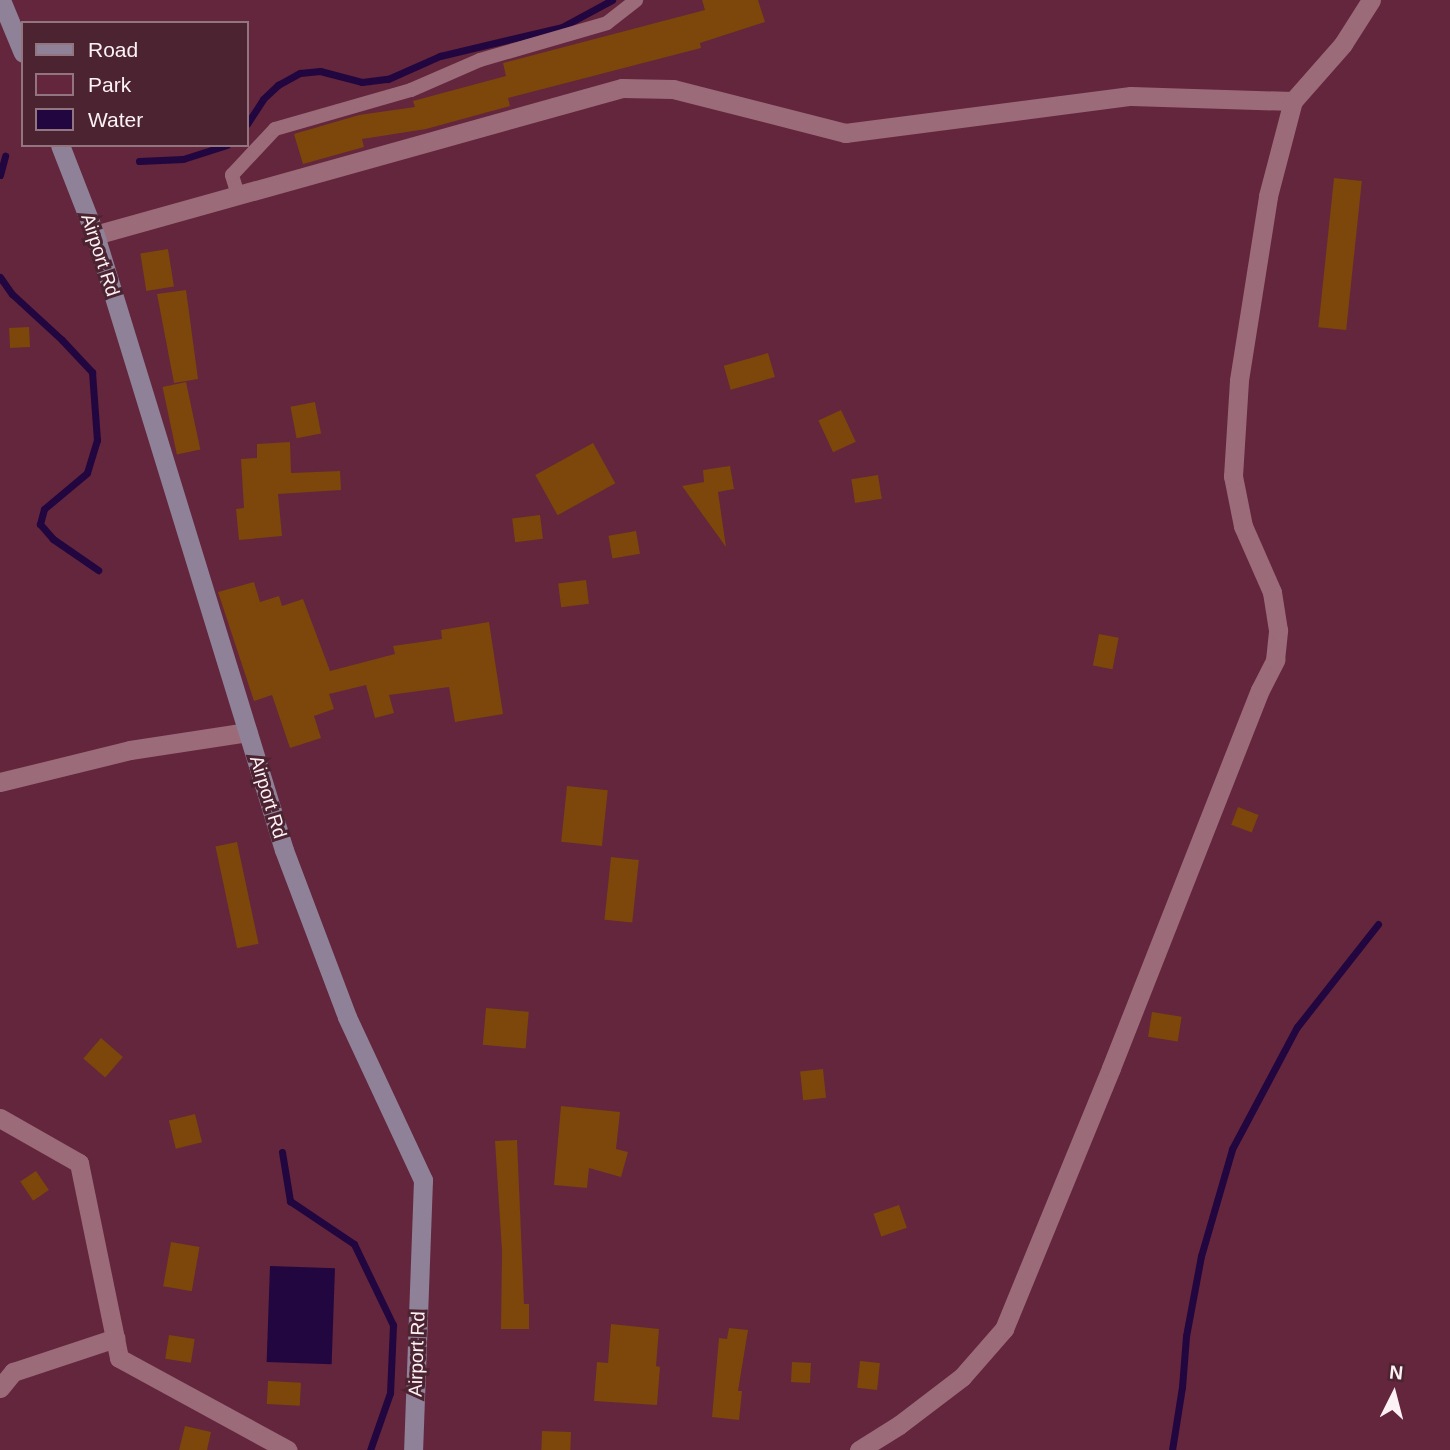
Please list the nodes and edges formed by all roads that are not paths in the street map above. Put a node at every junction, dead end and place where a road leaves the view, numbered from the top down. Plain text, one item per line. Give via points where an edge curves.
1 (1, 0) edge
2 (636, 0) edge
3 (1371, 0) edge
4 (21, 48) edge
5 (1293, 101) junction
6 (61, 147) edge
7 (238, 195) junction
8 (95, 235) junction
9 (248, 732) junction
10 (0, 782) edge
11 (0, 1118) edge
12 (116, 1338) junction
13 (0, 1388) edge
14 (288, 1450) edge
15 (413, 1450) edge
16 (859, 1450) edge

1 - 4 main road
2 - 7 lane via 607,23 480,60 411,90 275,129 232,175
3 - 5 street via 1343,44
5 - 7 street via 1131,96 845,133 673,89 622,89
5 - 16 street via 1264,222 1239,380 1233,476 1243,526 1272,592 1279,629 1275,660 1004,1329 962,1377 899,1426
6 - 8 main road, Airport Rd
7 - 8 street
8 - 9 main road, Airport Rd
9 - 10 street via 130,750
9 - 15 main road, Airport Rd via 284,850 347,1017 423,1180
11 - 12 street via 79,1163
12 - 13 street via 13,1372
12 - 14 street via 119,1358

